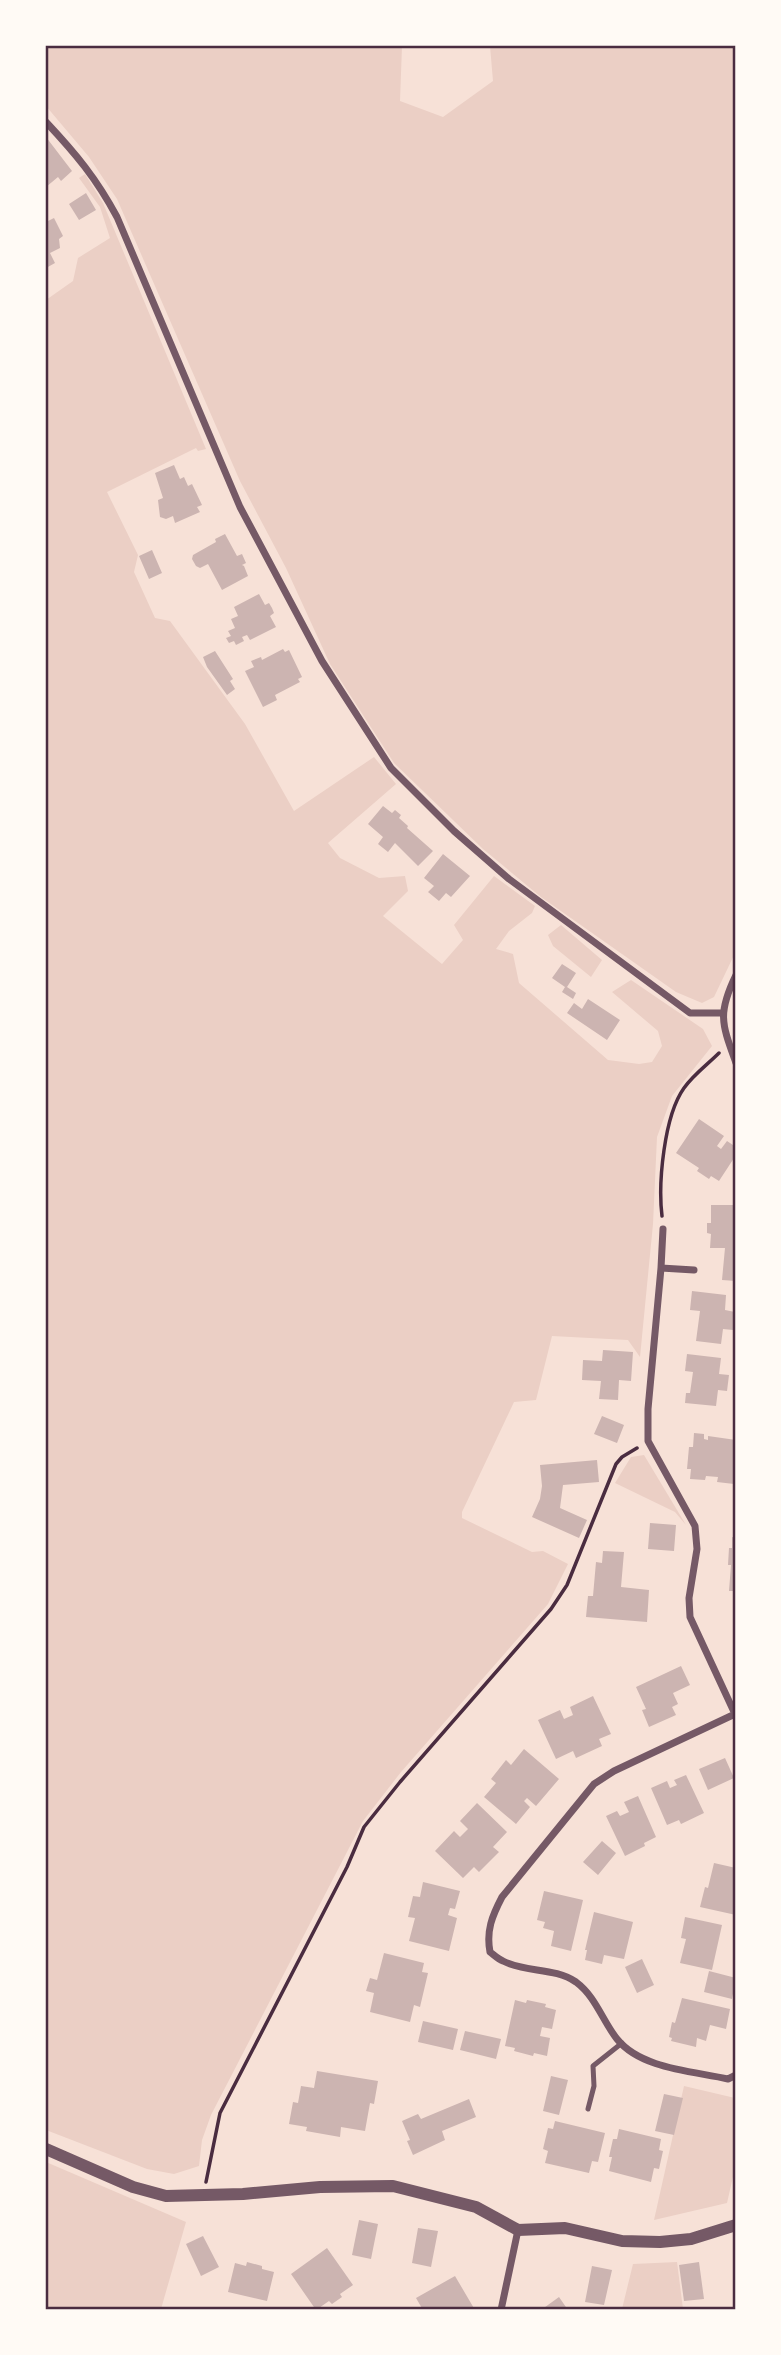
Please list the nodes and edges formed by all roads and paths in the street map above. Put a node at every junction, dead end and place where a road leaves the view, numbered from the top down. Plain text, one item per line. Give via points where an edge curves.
1 (46, 121) edge
2 (736, 975) edge
3 (722, 1013) junction
4 (729, 1043) junction
5 (736, 1063) edge
6 (663, 1229) joint
7 (662, 1268) junction
8 (694, 1270) dead end
9 (648, 1441) junction
10 (736, 1714) edge
11 (622, 2043) junction
12 (736, 2075) edge
13 (588, 2109) dead end
14 (46, 2149) edge
15 (203, 2196) junction
16 (736, 2225) edge
17 (518, 2230) junction
18 (501, 2309) edge

1 - 3 street via 81,159 117,217 240,507 322,661 391,768 509,879 690,1013
2 - 3 street
3 - 4 street
4 - 5 street
4 - 6 path via 684,1088 673,1109 665,1145
6 - 7 street
7 - 8 street
7 - 9 street
9 - 10 street via 695,1526 690,1617
9 - 15 path via 617,1464 567,1586 551,1609 364,1827 220,2113
10 - 11 street via 594,1784 502,1897 492,1916 487,1937 490,1952 504,1962 559,1973 577,1983
11 - 12 street via 636,2055 663,2064 728,2079
11 - 13 lane via 593,2066
14 - 15 street via 133,2187 166,2196
15 - 17 street via 393,2186 476,2207
16 - 17 street via 691,2239 660,2242 622,2241 565,2228
17 - 18 street

